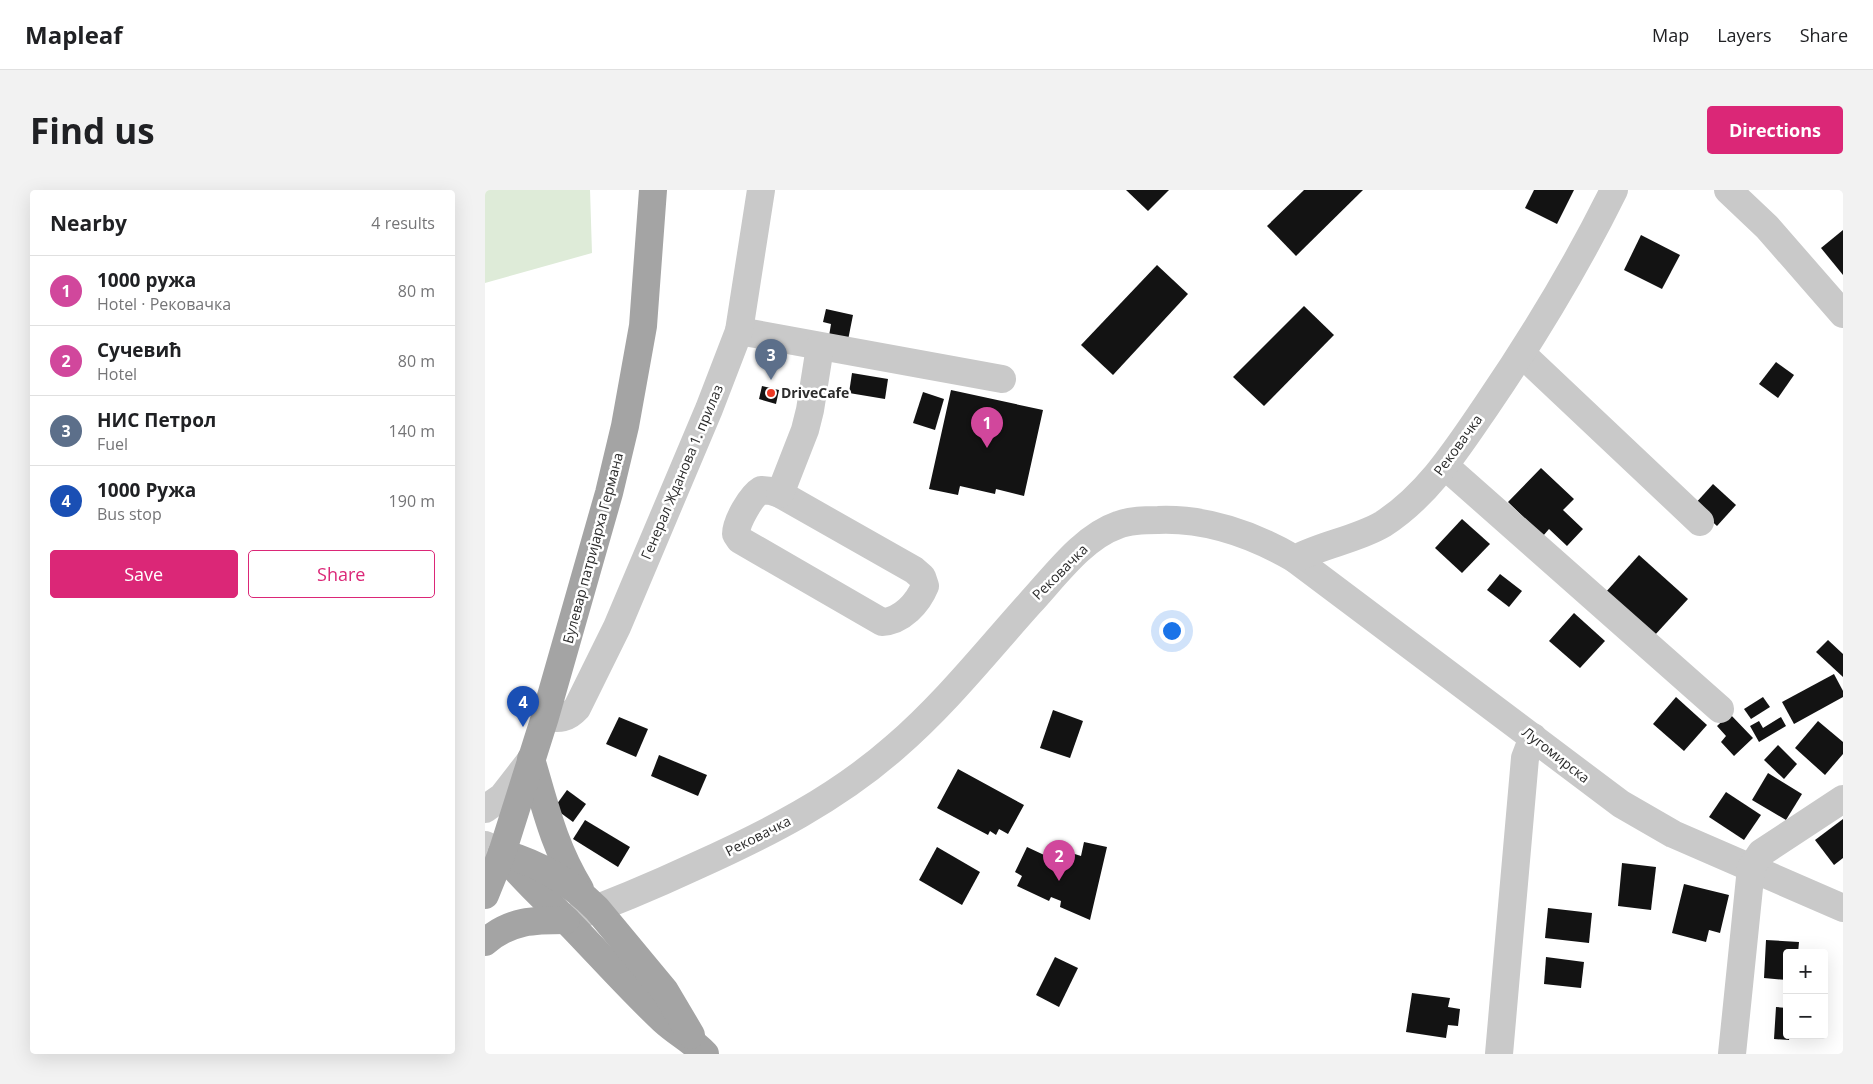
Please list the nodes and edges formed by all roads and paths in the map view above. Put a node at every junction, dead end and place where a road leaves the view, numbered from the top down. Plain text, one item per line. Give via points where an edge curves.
1 (653, 190) edge
2 (761, 190) edge
3 (1614, 190) edge
4 (1728, 190) edge
5 (1843, 314) edge
6 (739, 331) junction
7 (820, 347) junction
8 (1522, 354) junction
9 (1002, 379) dead end
10 (1445, 466) junction
11 (780, 494) junction
12 (1700, 522) dead end
13 (1295, 559) junction
14 (1720, 709) dead end
15 (545, 717) junction
16 (1533, 737) junction
17 (531, 760) junction
18 (1843, 799) edge
19 (485, 809) edge
20 (494, 849) edge
21 (1751, 868) junction
22 (485, 895) edge
23 (592, 904) junction
24 (1843, 908) edge
25 (566, 920) junction
26 (485, 942) edge
27 (701, 1050) edge
28 (1499, 1054) edge
29 (1732, 1054) edge

1 - 15 main road, Булевар патријарха Германа via 643,326 625,426
2 - 6 street, Генерал Жданова 1. прилаз
3 - 8 street, Рековачка via 1581,255
4 - 5 street via 1767,227
6 - 7 street
6 - 15 street, Генерал Жданова 1. прилаз via 617,627 577,708 561,719
7 - 9 street
7 - 11 street via 805,430
8 - 10 street, Рековачка
8 - 12 street
10 - 13 street, Рековачка via 1407,506 1381,524
10 - 14 street
11 - 11 street via 914,570 922,577 925,586 922,594 900,618 882,622 738,538 735,534 737,525 757,493 765,490
13 - 16 street, Лугомирска
13 - 23 street, Рековачка via 1273,546 1213,524 1141,520 1119,525 1099,535 1064,564 927,718 853,780 797,817 727,852 618,902
15 - 17 main road, Булевар патријарха Германа
16 - 21 street, Лугомирска via 1600,789 1656,825
16 - 28 street via 1525,758
17 - 19 street via 502,797
17 - 20 main road, Булевар патријарха Германа
17 - 23 main road via 558,848 568,870
18 - 21 street via 1761,853
20 - 22 main road, Булевар патријарха Германа
20 - 23 main road via 543,868
20 - 25 main road
21 - 24 street, Лугомирска
21 - 29 street
23 - 25 street, Рековачка
23 - 27 main road via 665,991
25 - 26 main road via 534,920 515,924
25 - 27 main road via 650,1008

